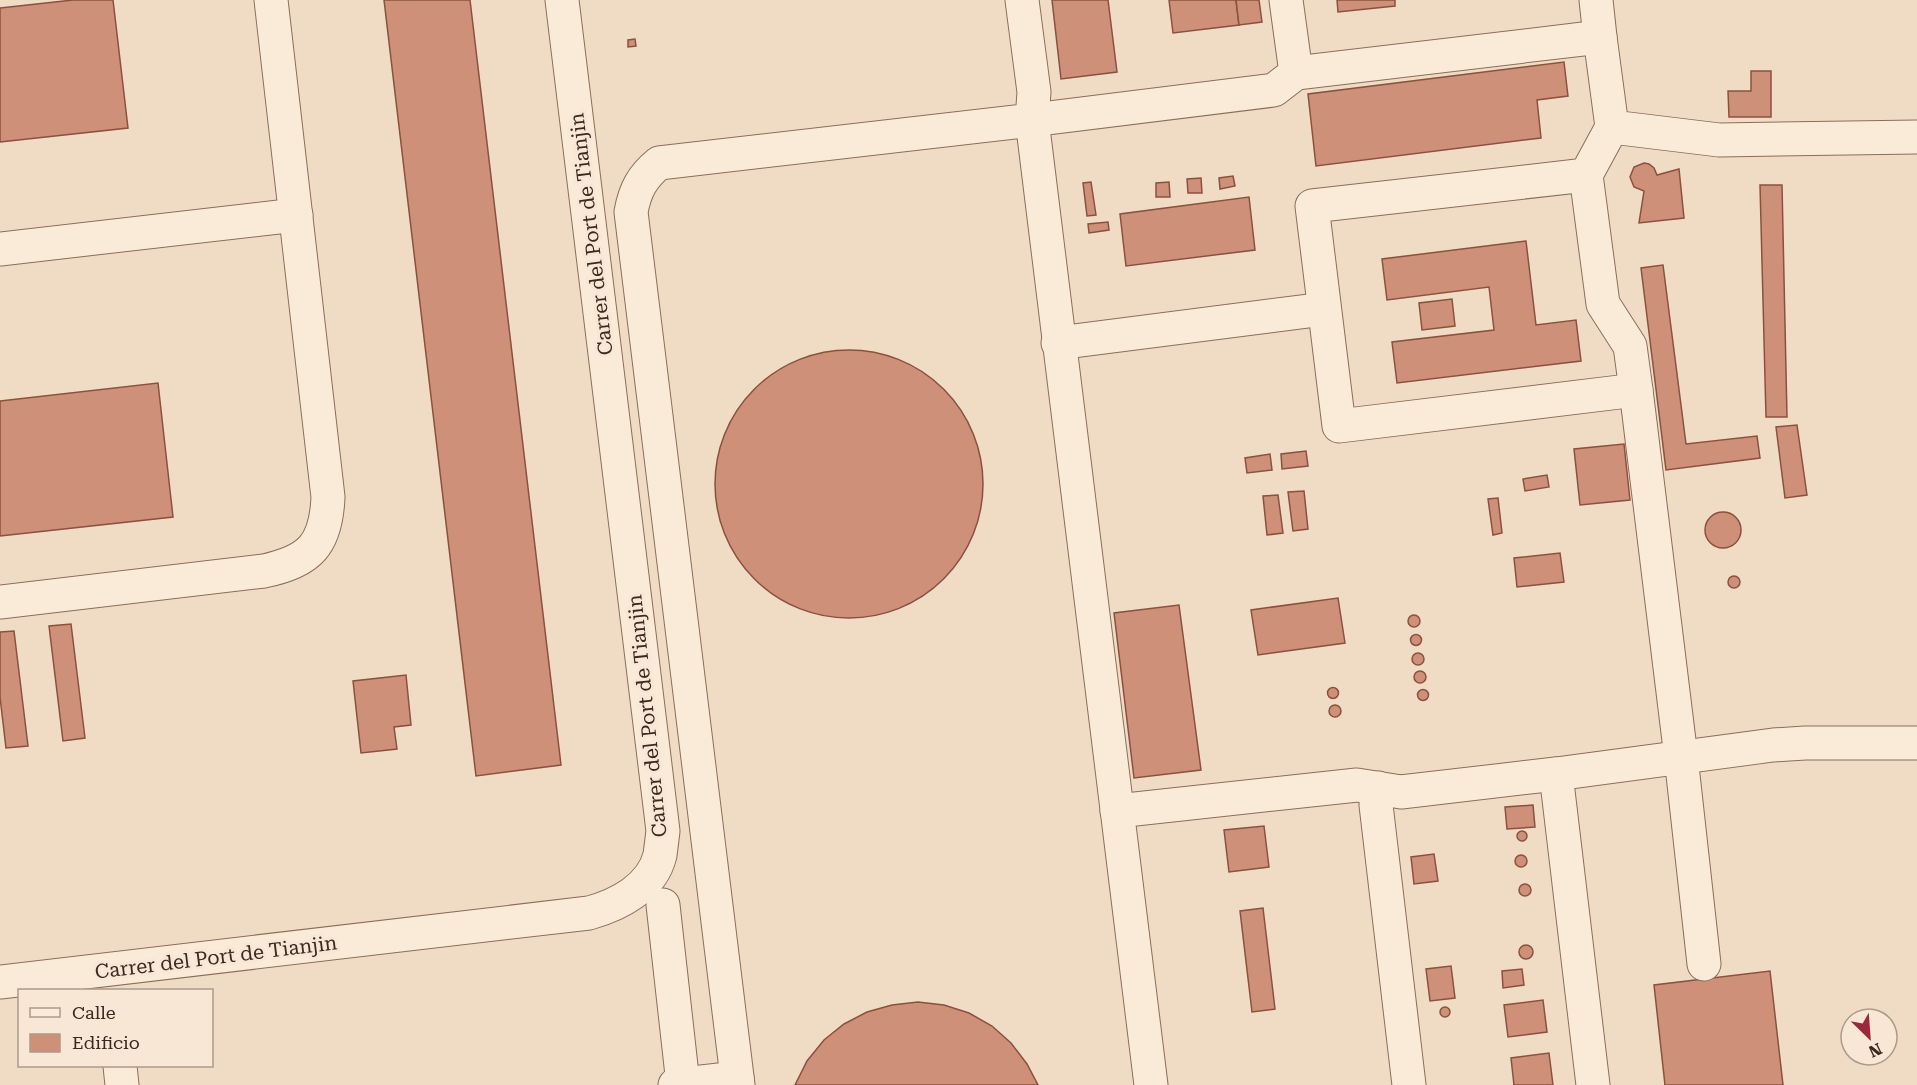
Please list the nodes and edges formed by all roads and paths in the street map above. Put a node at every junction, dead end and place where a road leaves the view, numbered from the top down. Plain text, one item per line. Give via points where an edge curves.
1 (271, 0) edge
2 (562, 0) edge
3 (1022, 0) edge
4 (1286, 0) edge
5 (1596, 0) edge
6 (1602, 0) edge
7 (1600, 37) junction
8 (1296, 73) junction
9 (1032, 120) junction
10 (1612, 127) junction
11 (1917, 137) edge
12 (1586, 175) junction
13 (296, 215) junction
14 (0, 249) edge
15 (1323, 309) junction
16 (1058, 343) junction
17 (1636, 390) junction
18 (0, 602) edge
19 (1917, 743) edge
20 (1681, 757) junction
21 (1556, 774) junction
22 (1378, 788) junction
23 (1117, 811) junction
24 (663, 905) dead end
25 (1704, 964) dead end
26 (110, 980) edge
27 (0, 982) edge
28 (120, 1067) edge
29 (737, 1081) edge
30 (679, 1084) edge
31 (122, 1085) edge
32 (1152, 1085) edge
33 (1409, 1085) edge
34 (1593, 1085) edge

1 - 13 lane
2 - 26 lane, Carrer del Port de Tianjin via 663,831 659,857 649,878 631,895 611,907 589,913
3 - 9 lane via 1034,92
4 - 8 lane
5 - 6 lane
5 - 7 lane
7 - 8 lane
7 - 10 lane
8 - 9 lane via 1274,90
9 - 16 lane
9 - 29 lane via 659,162 646,174 634,199 631,212
10 - 11 lane via 1719,140
10 - 12 lane
12 - 15 lane via 1312,206
12 - 17 lane via 1603,304 1630,346
13 - 14 lane
13 - 18 lane via 328,496 327,516 315,546 300,560 264,571
15 - 16 lane
15 - 17 lane via 1339,426
16 - 23 lane
17 - 20 lane
19 - 20 lane via 1773,745
20 - 21 lane
20 - 25 lane
21 - 22 lane via 1401,792
21 - 34 lane
22 - 23 lane via 1357,785
22 - 33 lane via 1376,805
23 - 32 lane
24 - 30 lane
26 - 27 lane, Carrer del Port de Tianjin
28 - 31 lane
29 - 30 lane

